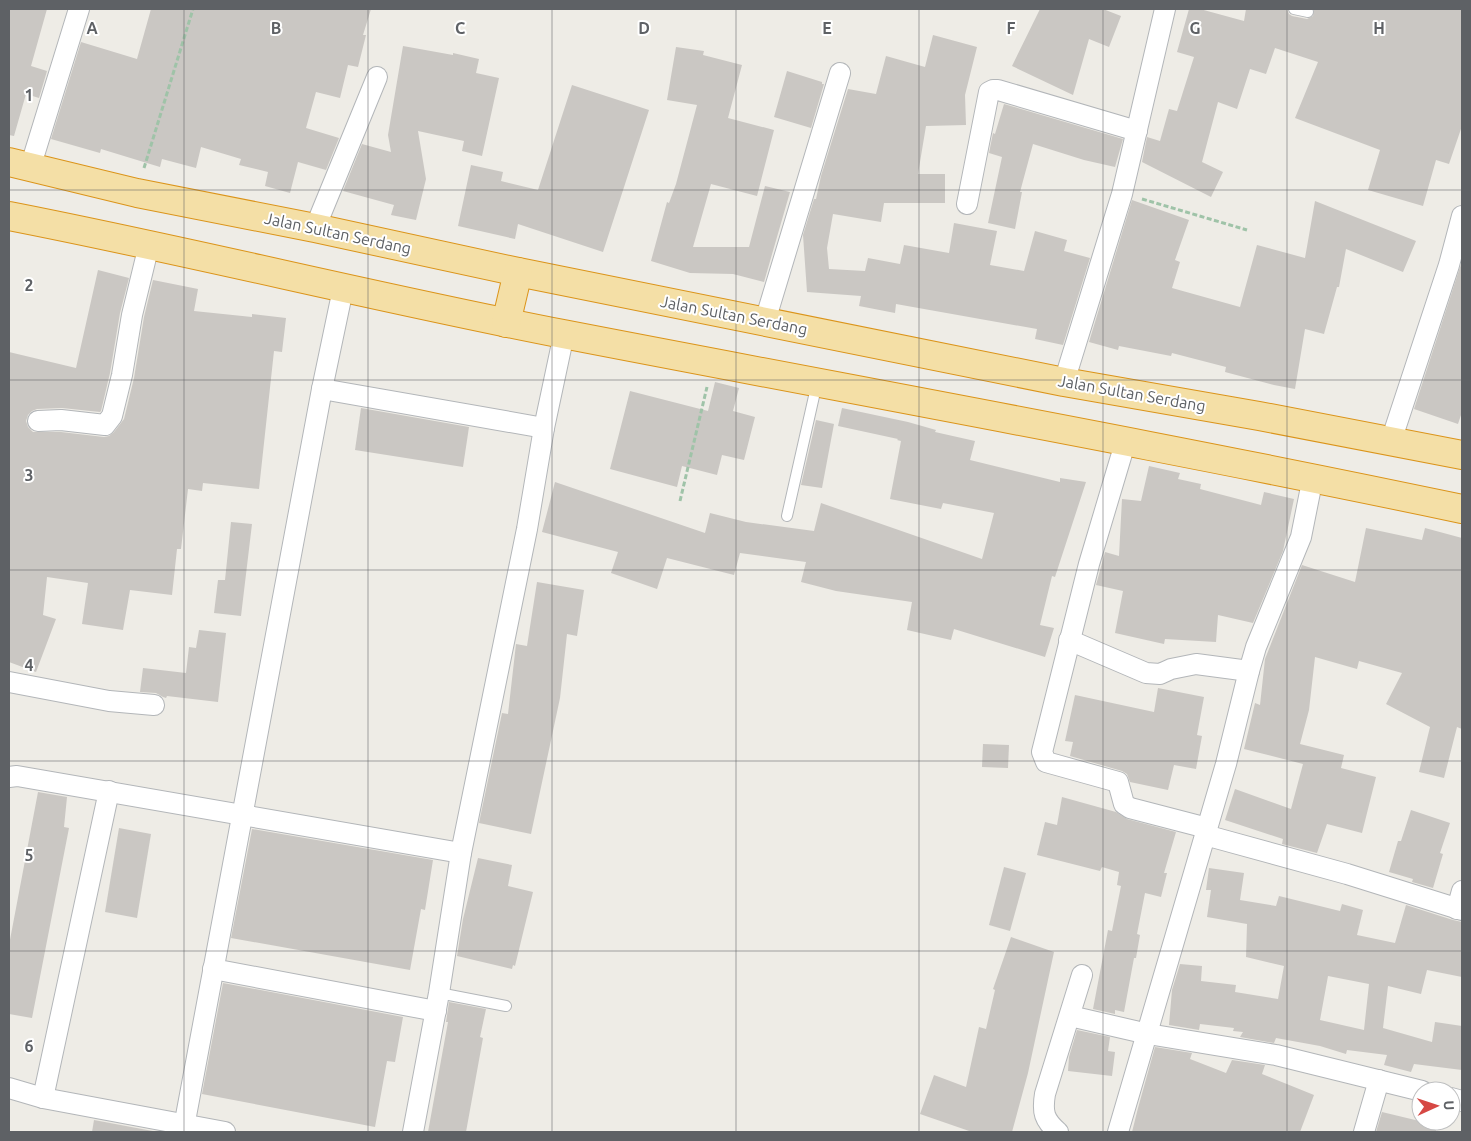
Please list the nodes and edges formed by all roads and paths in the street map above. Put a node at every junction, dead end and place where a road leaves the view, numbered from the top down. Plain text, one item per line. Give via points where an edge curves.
1 (79, 9) edge
2 (193, 9) edge
3 (1165, 9) edge
4 (1294, 9) edge
5 (1308, 12) dead end
6 (840, 73) dead end
7 (377, 77) dead end
8 (1137, 131) junction
9 (19, 165) edge
10 (137, 193) junction
11 (1122, 194) junction
12 (967, 204) dead end
13 (9, 216) edge
14 (1462, 216) edge
15 (316, 228) junction
16 (1247, 230) dead end
17 (149, 245) junction
18 (1456, 267) edge
19 (518, 272) junction
20 (343, 289) junction
21 (765, 321) junction
22 (506, 323) junction
23 (564, 334) junction
24 (713, 362) junction
25 (817, 382) junction
26 (1064, 382) junction
27 (322, 389) junction
28 (38, 421) dead end
29 (544, 428) junction
30 (1126, 440) junction
31 (1391, 441) junction
32 (1462, 455) edge
33 (1314, 477) junction
34 (680, 501) dead end
35 (1462, 509) edge
36 (787, 516) dead end
37 (1069, 640) junction
38 (1249, 670) junction
39 (9, 682) edge
40 (154, 705) dead end
41 (9, 777) edge
42 (109, 791) junction
43 (243, 815) junction
44 (1206, 832) junction
45 (461, 853) junction
46 (1461, 903) edge
47 (213, 969) junction
48 (1082, 975) dead end
49 (437, 1002) junction
50 (506, 1006) dead end
51 (1070, 1016) junction
52 (1148, 1034) junction
53 (1379, 1080) junction
54 (9, 1088) edge
55 (1411, 1088) edge
56 (43, 1098) junction
57 (184, 1128) edge
58 (225, 1132) edge
59 (413, 1132) edge
60 (1058, 1132) edge
61 (1118, 1132) edge
62 (1364, 1132) edge

1 - 9 street
2 - 10 path
3 - 8 street
4 - 5 lane
6 - 21 street
7 - 15 street
8 - 11 street
8 - 12 street via 993,90 989,92
9 - 10 highway, Jalan Sultan Serdang
10 - 15 highway, Jalan Sultan Serdang
11 - 16 path
11 - 26 street
13 - 17 highway
14 - 18 street
15 - 19 highway, Jalan Sultan Serdang
17 - 20 highway
17 - 28 street via 110,421 105,425
18 - 31 street
19 - 21 highway, Jalan Sultan Serdang
19 - 22 highway
20 - 22 highway
20 - 27 street
21 - 26 highway, Jalan Sultan Serdang
22 - 23 highway
23 - 24 highway
23 - 29 street
24 - 25 highway
24 - 34 path
25 - 30 highway
25 - 36 lane
26 - 31 highway, Jalan Sultan Serdang
27 - 29 street
27 - 43 street
29 - 45 street via 526,539
30 - 33 highway
30 - 37 street
31 - 32 highway, Jalan Sultan Serdang
33 - 35 highway
33 - 38 street via 1301,536
37 - 38 street via 1146,673 1160,674 1196,664
37 - 44 street via 1042,752 1046,762 1118,782 1124,804 1130,808
38 - 44 street
39 - 40 street via 109,701
41 - 42 street
42 - 43 street
42 - 56 street
43 - 45 street
43 - 47 street
44 - 46 street via 1347,874
44 - 52 street
45 - 49 street
47 - 49 street
47 - 57 street
48 - 51 street
49 - 50 lane
49 - 59 street
51 - 52 street
51 - 60 street via 1042,1107
52 - 53 street via 1276,1055
52 - 61 street
53 - 55 street
53 - 62 street
54 - 56 street
56 - 57 street
57 - 58 street

